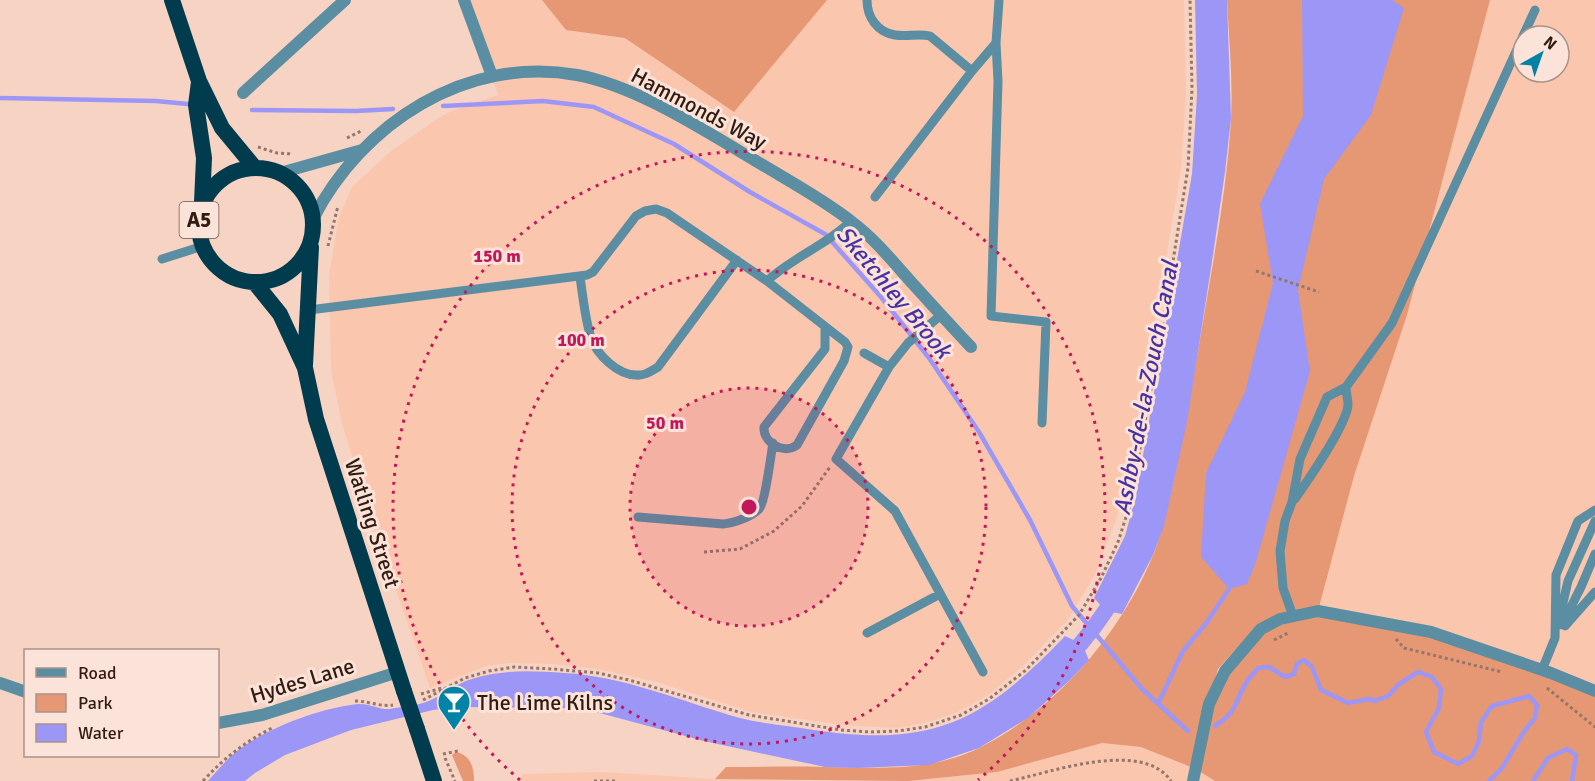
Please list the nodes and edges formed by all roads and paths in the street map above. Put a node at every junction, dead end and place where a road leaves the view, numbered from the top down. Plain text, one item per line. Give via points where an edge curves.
1 (172, 0) edge
2 (345, 0) edge
3 (464, 0) edge
4 (867, 0) edge
5 (999, 0) edge
6 (1190, 0) edge
7 (1535, 10) dead end
8 (1529, 24) edge
9 (996, 44) junction
10 (1511, 62) edge
11 (972, 71) junction
12 (492, 76) junction
13 (199, 81) junction
14 (243, 93) dead end
15 (370, 125) dead end
16 (343, 141) dead end
17 (250, 144) dead end
18 (362, 150) junction
19 (293, 154) dead end
20 (255, 168) junction
21 (280, 173) junction
22 (875, 197) dead end
23 (202, 206) junction
24 (313, 219) junction
25 (851, 221) junction
26 (311, 243) junction
27 (203, 246) junction
28 (162, 259) dead end
29 (736, 260) junction
30 (1256, 271) dead end
31 (580, 277) junction
32 (767, 281) junction
33 (255, 283) junction
34 (1319, 292) dead end
35 (309, 310) junction
36 (941, 315) junction
37 (825, 327) junction
38 (971, 347) dead end
39 (864, 353) dead end
40 (888, 367) junction
41 (305, 368) junction
42 (1346, 387) junction
43 (1042, 423) dead end
44 (773, 443) junction
45 (836, 459) junction
46 (1292, 502) junction
47 (1595, 510) edge
48 (639, 517) dead end
49 (1595, 521) edge
50 (704, 552) dead end
51 (1595, 554) edge
52 (1595, 592) edge
53 (940, 594) junction
54 (1293, 616) junction
55 (1261, 629) junction
56 (1296, 630) dead end
57 (1389, 632) dead end
58 (867, 633) dead end
59 (1555, 638) junction
60 (1542, 670) junction
61 (398, 672) junction
62 (983, 672) dead end
63 (1505, 673) dead end
64 (0, 683) edge
65 (1543, 685) dead end
66 (444, 688) junction
67 (24, 691) edge
68 (1595, 691) edge
69 (409, 698) junction
70 (350, 702) dead end
71 (219, 723) edge
72 (273, 727) dead end
73 (1595, 727) edge
74 (458, 751) dead end
75 (443, 754) dead end
76 (203, 781) edge
77 (434, 781) edge
78 (594, 781) edge
79 (618, 781) edge
80 (1010, 781) edge
81 (1172, 781) edge
82 (1192, 781) edge

1 - 13 highway, A5
2 - 14 street
3 - 12 street
4 - 11 lane via 871,20 880,29 895,35 930,36
5 - 9 lane
6 - 66 path via 1192,89 1188,168 1129,508 1118,542 1079,615 1026,670 961,716 925,727 870,732 749,715 598,673 514,667 465,678
7 - 8 lane
9 - 11 lane
9 - 43 lane via 991,316 1046,322
10 - 42 lane via 1392,323
11 - 22 lane
12 - 18 street, Hammonds Way via 435,95 403,115
12 - 25 street, Hammonds Way via 529,71 577,75 624,89 722,141
13 - 20 highway, A5 via 222,128
13 - 23 highway, A5 via 196,105 204,158
15 - 16 path
17 - 19 path
18 - 21 street, Hammonds Way
18 - 24 street, Hammonds Way via 334,183
20 - 21 highway, A5
20 - 23 highway, A5 via 223,179
21 - 24 highway via 308,200
23 - 27 highway, A5 via 199,233
24 - 26 highway
25 - 32 lane
25 - 36 street, Hammonds Way
26 - 33 highway via 290,272
26 - 35 highway, Watling Street
27 - 28 lane
27 - 33 highway, A5 via 223,272
29 - 31 lane via 656,209 636,216 593,272
29 - 31 lane via 658,367 638,376 614,367 591,339
29 - 32 lane
30 - 34 path
31 - 35 lane
32 - 37 lane
33 - 41 highway, Watling Street via 280,314
35 - 41 highway, Watling Street
36 - 38 street, Hammonds Way
36 - 40 lane
37 - 44 lane via 825,349 764,427
37 - 44 lane via 848,347 844,362 797,445 786,451
39 - 40 lane
40 - 45 lane
41 - 61 highway, Watling Street via 315,419
42 - 46 lane via 1348,407 1336,433 1318,467
42 - 46 lane via 1327,397 1300,459
44 - 48 lane via 762,504 754,512 723,524
45 - 50 path via 802,506 774,531 740,549
45 - 53 lane via 895,511
46 - 54 lane via 1280,551 1283,588
47 - 59 lane via 1578,521 1556,575
49 - 59 lane via 1568,581
51 - 59 lane
52 - 59 lane
53 - 58 lane
53 - 62 lane
54 - 55 street via 1280,618
54 - 60 street via 1318,612 1431,632
55 - 56 path via 1270,641
55 - 82 street via 1225,670 1209,704
57 - 63 path via 1404,648
59 - 60 lane
60 - 68 street
61 - 69 highway, Watling Street
61 - 71 street, Hydes Lane via 262,715
64 - 67 street
65 - 73 path
66 - 69 path
66 - 69 path via 426,699
69 - 70 path via 386,706
69 - 77 highway, Watling Street, bridge
72 - 76 path via 243,744
74 - 75 path
78 - 79 path
80 - 81 path via 1107,759 1137,760 1158,768

